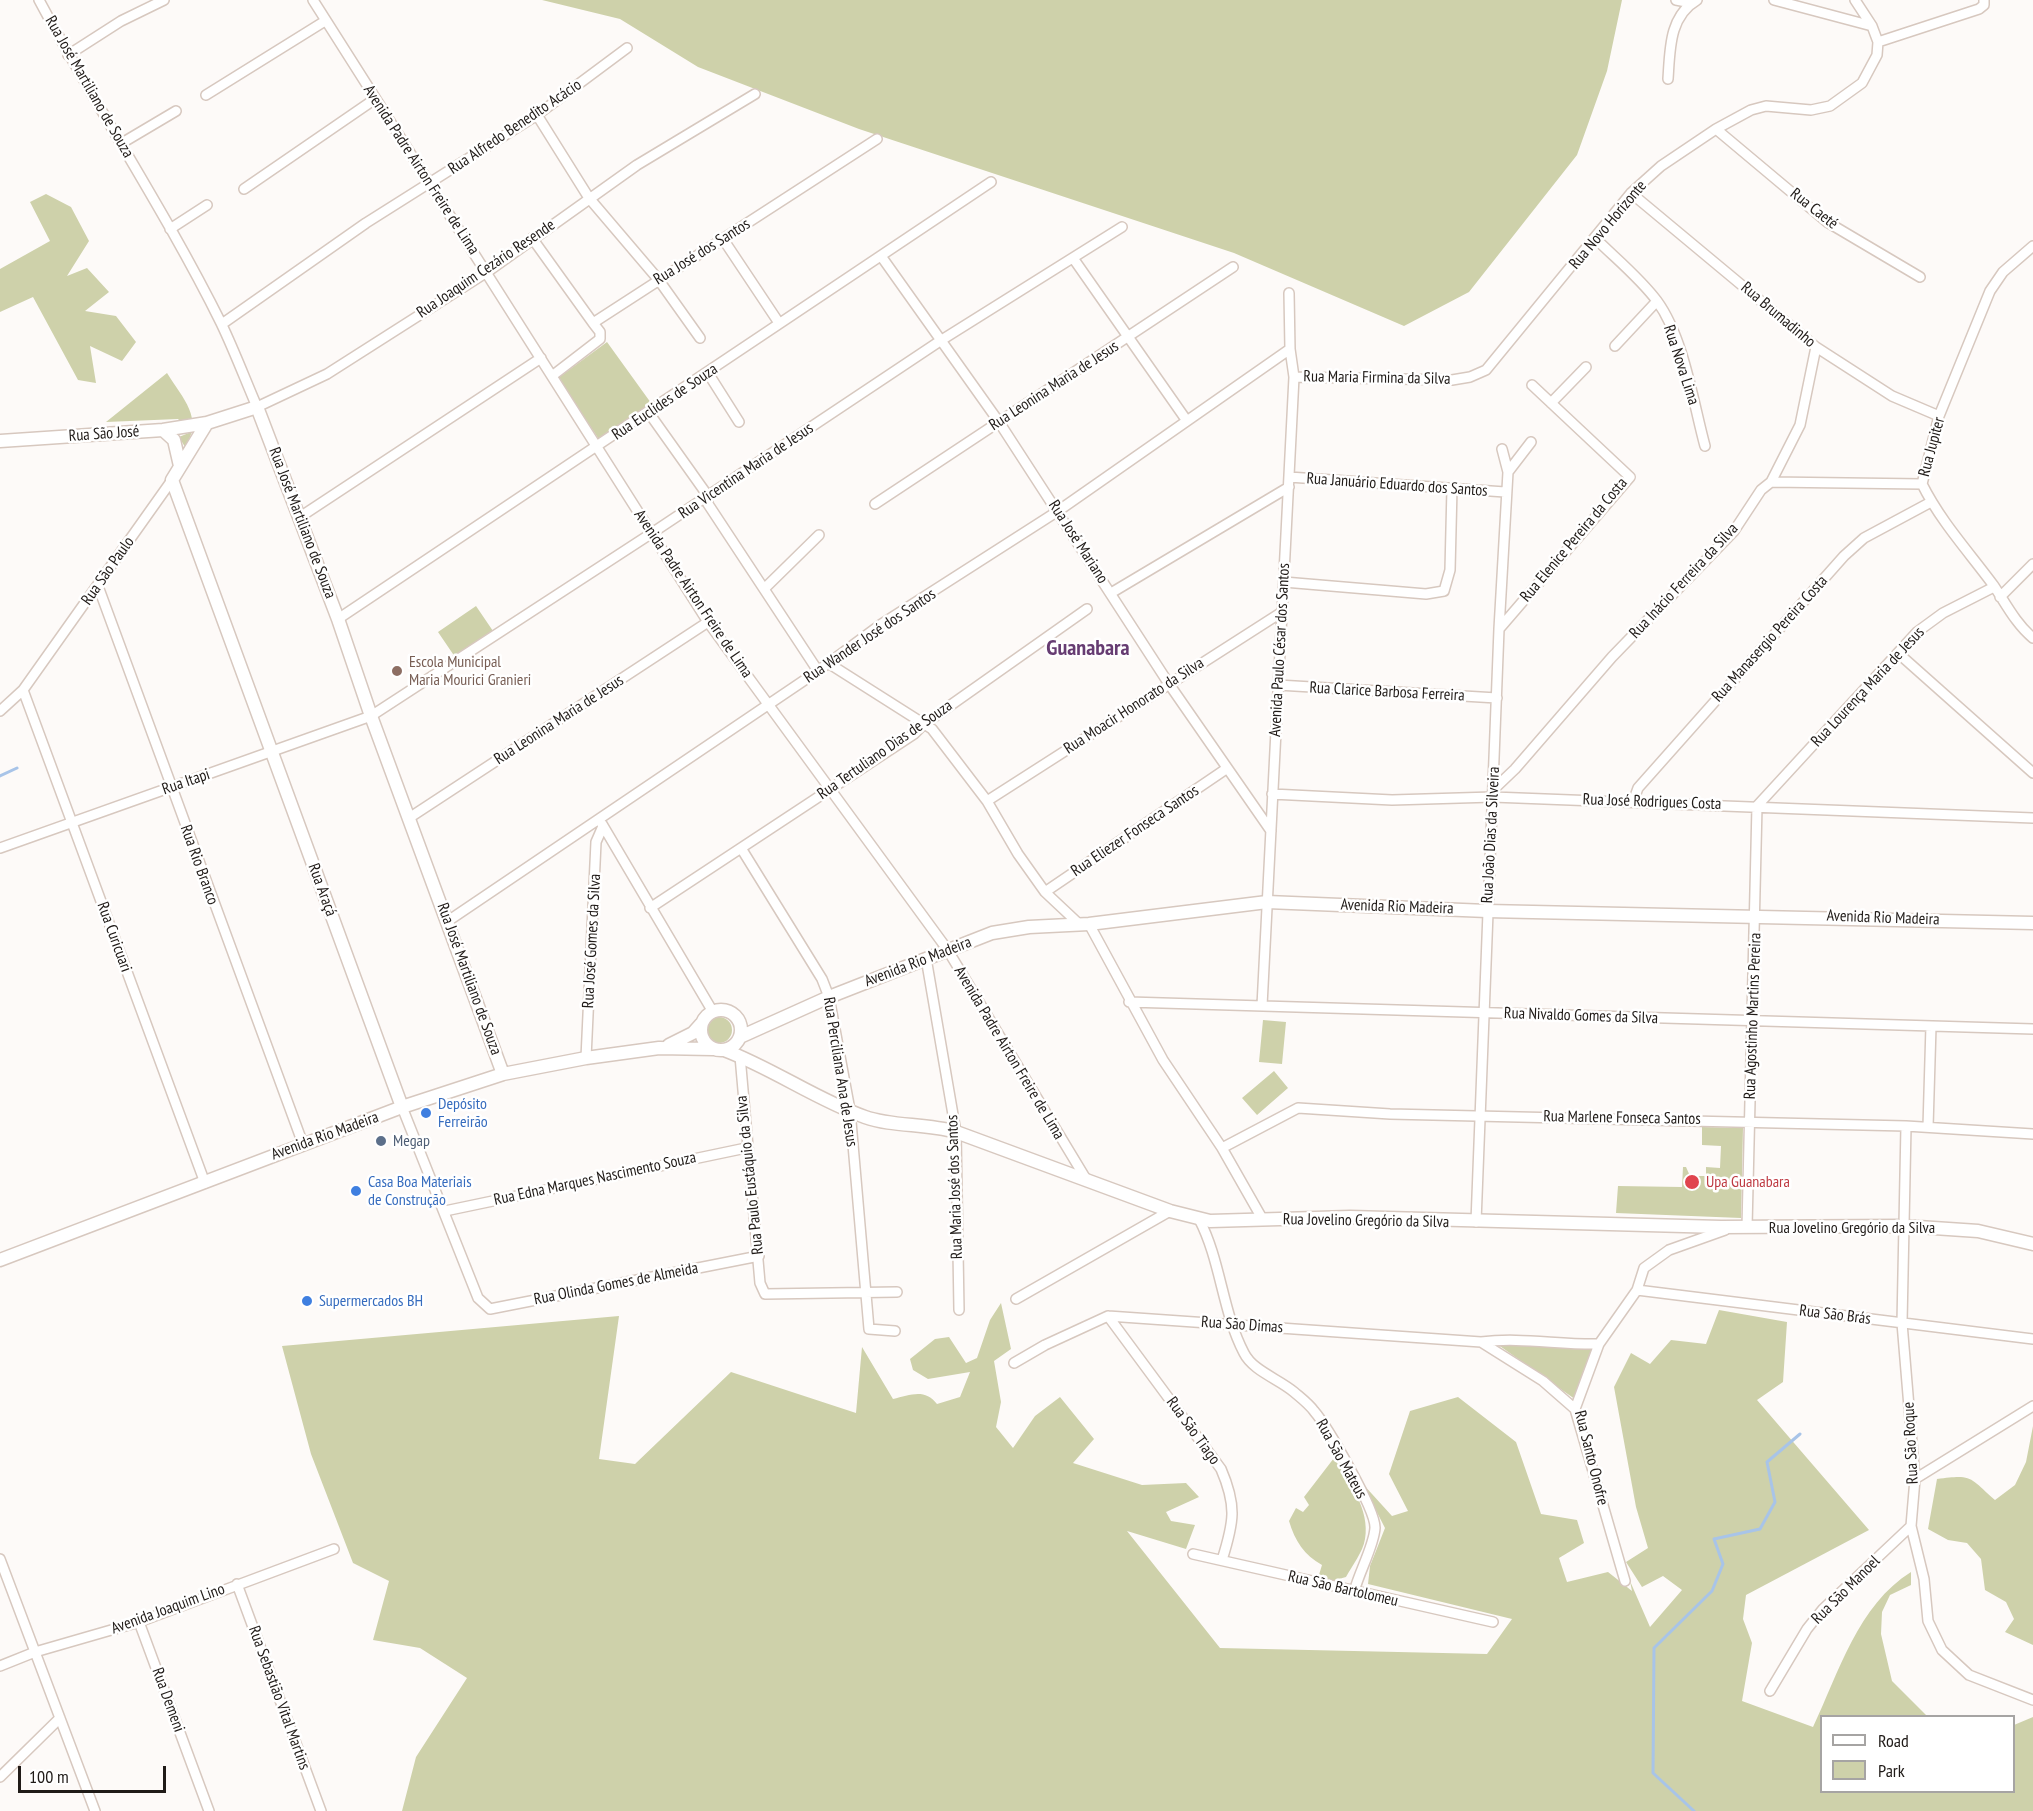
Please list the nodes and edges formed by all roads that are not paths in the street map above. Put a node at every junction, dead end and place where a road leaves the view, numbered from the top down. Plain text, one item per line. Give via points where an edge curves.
1 (39, 0) edge
2 (164, 0) edge
3 (313, 0) edge
4 (1676, 0) edge
5 (1774, 0) edge
6 (1855, 0) edge
7 (1984, 0) edge
8 (1694, 1) edge
9 (326, 21) junction
10 (1872, 26) junction
11 (1878, 42) junction
12 (627, 48) dead end
13 (68, 55) junction
14 (1668, 79) dead end
15 (755, 94) dead end
16 (206, 95) dead end
17 (375, 99) junction
18 (176, 111) dead end
19 (537, 115) junction
20 (1716, 129) junction
21 (877, 139) dead end
22 (122, 143) junction
23 (991, 182) dead end
24 (432, 184) junction
25 (244, 189) dead end
26 (1631, 193) junction
27 (589, 198) junction
28 (207, 205) dead end
29 (1122, 227) dead end
30 (170, 229) junction
31 (532, 238) junction
32 (1595, 238) junction
33 (723, 239) junction
34 (2033, 246) edge
35 (881, 256) junction
36 (1073, 258) junction
37 (1233, 267) dead end
38 (487, 272) junction
39 (1920, 277) dead end
40 (658, 279) junction
41 (1289, 293) dead end
42 (1657, 301) junction
43 (593, 323) junction
44 (778, 323) junction
45 (222, 324) junction
46 (1128, 337) junction
47 (700, 338) dead end
48 (940, 340) junction
49 (1616, 346) dead end
50 (1816, 347) junction
51 (1290, 349) junction
52 (540, 358) junction
53 (1492, 365) joint
54 (1586, 367) dead end
55 (708, 373) junction
56 (552, 376) junction
57 (1294, 377) junction
58 (1532, 385) dead end
59 (1551, 403) junction
60 (257, 407) junction
61 (649, 412) junction
62 (1939, 416) junction
63 (1187, 421) junction
64 (739, 422) dead end
65 (999, 422) junction
66 (207, 423) junction
67 (163, 430) junction
68 (0, 441) edge
69 (1531, 442) dead end
70 (1705, 446) dead end
71 (597, 448) junction
72 (1502, 449) dead end
73 (180, 466) junction
74 (1508, 472) junction
75 (1289, 477) junction
76 (172, 480) junction
77 (1771, 483) junction
78 (1922, 484) junction
79 (1288, 487) junction
80 (1452, 488) junction
81 (1505, 492) junction
82 (708, 496) junction
83 (1931, 502) junction
84 (875, 504) dead end
85 (1058, 511) junction
86 (300, 517) junction
87 (652, 534) junction
88 (819, 535) dead end
89 (2033, 564) edge
90 (1284, 582) junction
91 (98, 586) junction
92 (1994, 587) junction
93 (764, 589) junction
94 (1111, 593) junction
95 (2000, 597) junction
96 (1088, 609) dead end
97 (1282, 612) junction
98 (338, 619) junction
99 (708, 622) junction
100 (1499, 629) junction
101 (2033, 638) edge
102 (1898, 653) junction
103 (828, 663) junction
104 (818, 671) junction
105 (1169, 684) junction
106 (1278, 686) junction
107 (23, 690) junction
108 (1497, 698) junction
109 (767, 705) junction
110 (0, 711) edge
111 (371, 716) junction
112 (924, 724) junction
113 (271, 752) junction
114 (1226, 769) junction
115 (2033, 773) edge
116 (170, 788) junction
117 (831, 790) junction
118 (1493, 793) junction
119 (1272, 794) junction
120 (987, 801) junction
121 (1633, 802) junction
122 (1757, 806) junction
123 (409, 818) junction
124 (2033, 818) edge
125 (71, 822) junction
126 (601, 822) junction
127 (1271, 831) junction
128 (0, 848) edge
129 (741, 848) junction
130 (1045, 892) junction
131 (1267, 902) junction
132 (650, 908) junction
133 (1487, 910) junction
134 (1756, 915) junction
135 (448, 921) junction
136 (2033, 922) edge
137 (1084, 924) junction
138 (947, 949) junction
139 (926, 958) junction
140 (829, 997) junction
141 (1130, 1002) junction
142 (1262, 1006) junction
143 (713, 1012) junction
144 (1484, 1013) junction
145 (736, 1016) junction
146 (779, 1018) junction
147 (1753, 1021) junction
148 (701, 1024) junction
149 (1931, 1026) junction
150 (2033, 1029) edge
151 (739, 1039) junction
152 (659, 1048) junction
153 (718, 1049) junction
154 (740, 1056) junction
155 (586, 1058) junction
156 (503, 1074) junction
157 (402, 1107) junction
158 (850, 1110) junction
159 (1479, 1115) junction
160 (1749, 1121) junction
161 (1906, 1126) junction
162 (1928, 1127) junction
163 (956, 1132) junction
164 (2033, 1134) edge
165 (303, 1144) junction
166 (746, 1148) junction
167 (1222, 1149) junction
168 (1086, 1179) junction
169 (205, 1183) junction
170 (445, 1211) junction
171 (1170, 1211) junction
172 (1199, 1219) junction
173 (1263, 1220) junction
174 (1476, 1222) junction
175 (1904, 1226) junction
176 (1733, 1227) junction
177 (1748, 1227) junction
178 (2027, 1243) edge
179 (759, 1256) junction
180 (0, 1260) edge
181 (1637, 1290) junction
182 (897, 1292) dead end
183 (866, 1293) junction
184 (478, 1298) joint
185 (1016, 1299) dead end
186 (959, 1310) dead end
187 (1108, 1316) junction
188 (1902, 1323) junction
189 (1234, 1325) junction
190 (895, 1331) dead end
191 (2033, 1339) edge
192 (1481, 1342) junction
193 (1599, 1344) junction
194 (1014, 1363) dead end
195 (2033, 1406) edge
196 (1575, 1409) junction
197 (1915, 1479) junction
198 (1911, 1526) junction
199 (334, 1549) dead end
200 (1193, 1554) dead end
201 (0, 1559) edge
202 (1222, 1560) junction
203 (1625, 1581) dead end
204 (237, 1584) junction
205 (1354, 1592) junction
206 (139, 1622) junction
207 (1493, 1622) dead end
208 (35, 1652) junction
209 (0, 1666) edge
210 (1770, 1691) dead end
211 (2033, 1700) edge
212 (60, 1718) junction
213 (0, 1777) edge
214 (94, 1811) edge
215 (209, 1811) edge
216 (321, 1811) edge

1 - 13 street, Rua José Martiliano de Souza
2 - 13 street via 121,21
3 - 9 street, Avenida Padre Airton Freire de Lima
4 - 8 street
5 - 10 street
6 - 10 street
7 - 11 street via 1978,9
8 - 14 street via 1678,18 1671,37
9 - 16 street
9 - 17 street, Avenida Padre Airton Freire de Lima
10 - 11 street
11 - 20 street, Rua Novo Horizonte via 1877,56 1862,83 1830,106 1811,110 1766,106
12 - 19 street, Rua Alfredo Benedito Acácio
13 - 22 street, Rua José Martiliano de Souza
15 - 27 street, Rua Joaquim Cezário Resende
17 - 24 street, Avenida Padre Airton Freire de Lima
17 - 25 street
18 - 22 street
19 - 24 street, Rua Alfredo Benedito Acácio
19 - 27 street
20 - 26 street, Rua Novo Horizonte via 1661,166
20 - 39 street, Rua Caeté via 1827,222
21 - 33 street, Rua José dos Santos
22 - 30 street, Rua José Martiliano de Souza
23 - 35 street, Rua Euclides de Souza
24 - 38 street, Avenida Padre Airton Freire de Lima
24 - 45 street, Rua Alfredo Benedito Acácio via 366,223
26 - 32 street, Rua Novo Horizonte
26 - 50 street, Rua Brumadinho
27 - 31 street, Rua Joaquim Cezário Resende
27 - 40 street
28 - 30 street
29 - 36 street, Rua Vicentina Maria de Jesus
30 - 45 street, Rua José Martiliano de Souza
31 - 38 street, Rua Joaquim Cezário Resende
31 - 43 street
32 - 42 street, Rua Nova Lima
32 - 53 street, Rua Novo Horizonte
33 - 40 street, Rua José dos Santos
33 - 44 street
34 - 62 street, Rua Jupiter via 2003,272 1990,291
35 - 44 street, Rua Euclides de Souza
35 - 48 street, Rua José Mariano
36 - 46 street
36 - 48 street, Rua Vicentina Maria de Jesus
37 - 46 street, Rua Leonina Maria de Jesus
38 - 52 street, Avenida Padre Airton Freire de Lima
38 - 60 street, Rua Joaquim Cezário Resende via 327,374
40 - 43 street, Rua José dos Santos
40 - 47 street
41 - 51 street, Avenida Paulo César dos Santos
42 - 49 street
42 - 70 street, Rua Nova Lima via 1682,358
43 - 56 street via 600,339
44 - 55 street, Rua Euclides de Souza
45 - 60 street, Rua José Martiliano de Souza
46 - 63 street
46 - 65 street, Rua Leonina Maria de Jesus
48 - 65 street, Rua José Mariano
48 - 82 street, Rua Vicentina Maria de Jesus
50 - 62 street, Rua Brumadinho via 1892,396
50 - 77 street, Rua Inácio Ferreira da Silva via 1800,425
51 - 57 street, Avenida Paulo César dos Santos
51 - 63 street, Rua Wander José dos Santos
52 - 56 street, Avenida Padre Airton Freire de Lima
52 - 86 street
53 - 57 street, Rua Maria Firmina da Silva via 1470,377 1452,380
54 - 59 street
55 - 61 street, Rua Euclides de Souza
55 - 64 street
56 - 71 street, Avenida Padre Airton Freire de Lima
57 - 75 street, Avenida Paulo César dos Santos
58 - 59 street, Rua Elenice Pereira da Costa
59 - 100 street, Rua Elenice Pereira da Costa via 1630,477
60 - 66 street, Rua Joaquim Cezário Resende
60 - 86 street, Rua José Martiliano de Souza
61 - 71 street, Rua Euclides de Souza
61 - 82 street
62 - 78 street, Rua Jupiter
63 - 85 street, Rua Wander José dos Santos
65 - 84 street, Rua Leonina Maria de Jesus
65 - 85 street, Rua José Mariano
66 - 67 street, Rua São José
66 - 73 street, Rua São Paulo
67 - 68 street, Rua São José
67 - 73 street via 174,440
69 - 74 street
71 - 87 street, Avenida Padre Airton Freire de Lima
71 - 98 street, Rua Euclides de Souza
72 - 74 street, Rua João Dias da Silveira
73 - 76 street, Rua São Paulo
74 - 81 street, Rua João Dias da Silveira
75 - 79 street, Avenida Paulo César dos Santos
75 - 80 street, Rua Januário Eduardo dos Santos
76 - 91 street, Rua São Paulo
76 - 113 street, Rua Araçá
77 - 78 street
77 - 118 street, Rua Inácio Ferreira da Silva via 1761,490 1734,531 1612,657
78 - 83 street, Rua Jupiter
79 - 90 street, Avenida Paulo César dos Santos
79 - 94 street
80 - 81 street, Rua Januário Eduardo dos Santos
80 - 90 street via 1450,570 1444,591 1426,594
81 - 100 street, Rua João Dias da Silveira
82 - 87 street, Rua Vicentina Maria de Jesus
82 - 93 street via 708,504
83 - 92 street, Rua Jupiter
83 - 121 street, Rua Manasergio Pereira Costa via 1864,538 1844,556 1638,788
85 - 94 street, Rua José Mariano
85 - 103 street, Rua Wander José dos Santos
86 - 98 street, Rua José Martiliano de Souza
87 - 99 street, Avenida Padre Airton Freire de Lima
87 - 111 street, Rua Vicentina Maria de Jesus
88 - 93 street
89 - 95 street
90 - 97 street, Avenida Paulo César dos Santos
91 - 107 street, Rua São Paulo
91 - 116 street, Rua Rio Branco
92 - 95 street, Rua Jupiter
92 - 102 street, Rua Lourença Maria de Jesus via 1943,613 1917,632
93 - 104 street
94 - 105 street, Rua José Mariano
95 - 101 street, Rua Jupiter
96 - 112 street, Rua Tertuliano Dias de Souza
97 - 105 street, Rua Moacir Honorato da Silva
97 - 106 street, Avenida Paulo César dos Santos
98 - 111 street, Rua José Martiliano de Souza
99 - 109 street, Avenida Padre Airton Freire de Lima
99 - 123 street, Rua Leonina Maria de Jesus
100 - 108 street, Rua João Dias da Silveira
102 - 115 street
102 - 122 street, Rua Lourença Maria de Jesus
103 - 104 street, Rua Wander José dos Santos
103 - 112 street
104 - 109 street, Rua Wander José dos Santos
105 - 114 street, Rua José Mariano
105 - 120 street, Rua Moacir Honorato da Silva
106 - 108 street, Rua Clarice Barbosa Ferreira
106 - 119 street, Avenida Paulo César dos Santos
107 - 110 street, Rua São Paulo
107 - 125 street, Rua Curicuari
108 - 118 street, Rua João Dias da Silveira
109 - 117 street, Avenida Padre Airton Freire de Lima
109 - 126 street, Rua Wander José dos Santos
111 - 113 street, Rua Itapi
111 - 123 street, Rua José Martiliano de Souza
112 - 117 street, Rua Tertuliano Dias de Souza via 914,735
112 - 120 street via 932,729
113 - 116 street, Rua Itapi
113 - 157 street, Rua Araçá
114 - 127 street, Rua José Mariano
114 - 130 street, Rua Eliezer Fonseca Santos
116 - 125 street, Rua Itapi
116 - 165 street, Rua Rio Branco
117 - 129 street, Rua Tertuliano Dias de Souza
117 - 138 street, Avenida Padre Airton Freire de Lima
118 - 119 street, Rua José Rodrigues Costa via 1392,800
118 - 121 street, Rua José Rodrigues Costa
118 - 133 street, Rua João Dias da Silveira
119 - 127 street, Avenida Paulo César dos Santos
120 - 130 street
121 - 122 street, Rua José Rodrigues Costa
122 - 124 street, Rua José Rodrigues Costa
122 - 134 street, Rua Agostinho Martins Pereira
123 - 135 street, Rua José Martiliano de Souza
125 - 128 street, Rua Itapi
125 - 169 street, Rua Curicuari
126 - 132 street
126 - 135 street, Rua Wander José dos Santos
126 - 155 street, Rua José Gomes da Silva via 596,842
127 - 131 street, Avenida Paulo César dos Santos
129 - 132 street, Rua Tertuliano Dias de Souza
129 - 140 street, Rua Perciliana Ana de Jesus via 822,979
130 - 137 street
131 - 133 street, Avenida Rio Madeira
131 - 137 street, Avenida Rio Madeira
131 - 142 street, Avenida Paulo César dos Santos
132 - 143 street
133 - 134 street, Avenida Rio Madeira
133 - 144 street, Rua João Dias da Silveira
134 - 136 street, Avenida Rio Madeira
134 - 147 street, Rua Agostinho Martins Pereira
135 - 156 street, Rua José Martiliano de Souza
137 - 138 street, Avenida Rio Madeira via 992,933
137 - 141 street
138 - 139 street, Avenida Rio Madeira
138 - 168 street, Avenida Padre Airton Freire de Lima
139 - 140 street, Avenida Rio Madeira
139 - 163 street, Rua Maria José dos Santos
140 - 146 street, Avenida Rio Madeira
140 - 158 street, Rua Perciliana Ana de Jesus
141 - 142 street, Rua Nivaldo Gomes da Silva
141 - 167 street
142 - 144 street, Rua Nivaldo Gomes da Silva
143 - 145 street via 727,1010
143 - 148 street
144 - 147 street, Rua Nivaldo Gomes da Silva
144 - 159 street, Rua João Dias da Silveira
145 - 146 street, Avenida Rio Madeira via 754,1021
145 - 151 street via 741,1026
146 - 151 street, Avenida Rio Madeira
147 - 149 street, Rua Nivaldo Gomes da Silva
147 - 160 street, Rua Agostinho Martins Pereira
148 - 152 street, Avenida Rio Madeira via 687,1036
148 - 153 street via 704,1041
149 - 150 street, Rua Nivaldo Gomes da Silva
149 - 162 street
151 - 153 street
151 - 154 street
152 - 153 street, Avenida Rio Madeira
152 - 155 street, Avenida Rio Madeira
153 - 154 street, Rua Jovelino Gregório da Silva
154 - 158 street, Rua Jovelino Gregório da Silva
154 - 166 street, Rua Paulo Eustáquio da Silva
155 - 156 street, Avenida Rio Madeira
156 - 157 street, Avenida Rio Madeira
157 - 165 street, Avenida Rio Madeira
157 - 170 street, Rua Araçá
158 - 163 street, Rua Jovelino Gregório da Silva via 866,1118
158 - 183 street, Rua Perciliana Ana de Jesus
159 - 160 street, Rua Marlene Fonseca Santos
159 - 167 street, Rua Marlene Fonseca Santos via 1298,1108
159 - 174 street, Rua João Dias da Silveira
160 - 161 street, Rua Marlene Fonseca Santos
160 - 177 street, Rua Agostinho Martins Pereira
161 - 162 street, Rua Marlene Fonseca Santos
161 - 175 street, Rua São Roque
162 - 164 street, Rua Marlene Fonseca Santos
163 - 168 street, Rua Jovelino Gregório da Silva
163 - 186 street, Rua Maria José dos Santos
165 - 169 street, Avenida Rio Madeira
166 - 170 street, Rua Edna Marques Nascimento Souza
166 - 179 street, Rua Paulo Eustáquio da Silva
167 - 173 street
168 - 171 street, Rua Jovelino Gregório da Silva
169 - 180 street, Avenida Rio Madeira
170 - 184 street, Rua Araçá
171 - 172 street, Rua Jovelino Gregório da Silva
171 - 185 street
172 - 173 street, Rua Jovelino Gregório da Silva
172 - 189 street, Rua São Mateus via 1209,1237
173 - 174 street, Rua Jovelino Gregório da Silva via 1350,1217
174 - 176 street, Rua Jovelino Gregório da Silva
175 - 177 street, Rua Jovelino Gregório da Silva
175 - 178 street, Rua Jovelino Gregório da Silva via 1978,1231
175 - 188 street, Rua São Roque
176 - 177 street, Rua Jovelino Gregório da Silva
176 - 181 street, Rua Santo Onofre via 1669,1250 1644,1268
179 - 183 street, Rua Paulo Eustáquio da Silva via 760,1283 765,1294
179 - 184 street, Rua Olinda Gomes de Almeida via 490,1309
181 - 188 street, Rua São Brás
181 - 193 street, Rua Santo Onofre
182 - 183 street
183 - 190 street, Rua Perciliana Ana de Jesus via 869,1329
187 - 189 street, Rua São Dimas
187 - 194 street, Rua São Dimas
187 - 202 street, Rua São Tiago via 1221,1469 1234,1508
188 - 191 street, Rua São Brás
188 - 197 street, Rua São Roque
189 - 192 street, Rua São Dimas
189 - 205 street, Rua São Mateus via 1244,1355 1314,1411 1349,1468 1375,1524 1374,1540 1360,1568
192 - 193 street, Rua São Dimas via 1512,1338
192 - 196 street, Rua São Dimas via 1543,1381
193 - 196 street, Rua Santo Onofre
195 - 197 street
196 - 203 street, Rua Santo Onofre
197 - 198 street, Rua São Roque
198 - 210 street, Rua São Manoel via 1823,1609
198 - 211 street, Rua São Roque via 1924,1579 1928,1621 1942,1650 1970,1675
199 - 204 street, Avenida Joaquim Lino
200 - 202 street, Rua São Bartolomeu
201 - 208 street
202 - 205 street, Rua São Bartolomeu
204 - 206 street, Avenida Joaquim Lino
204 - 216 street, Rua Sebastião Vital Martins
205 - 207 street, Rua São Bartolomeu
206 - 208 street, Avenida Joaquim Lino
206 - 215 street, Rua Demeni
208 - 209 street, Avenida Joaquim Lino
208 - 212 street
212 - 213 street
212 - 214 street

